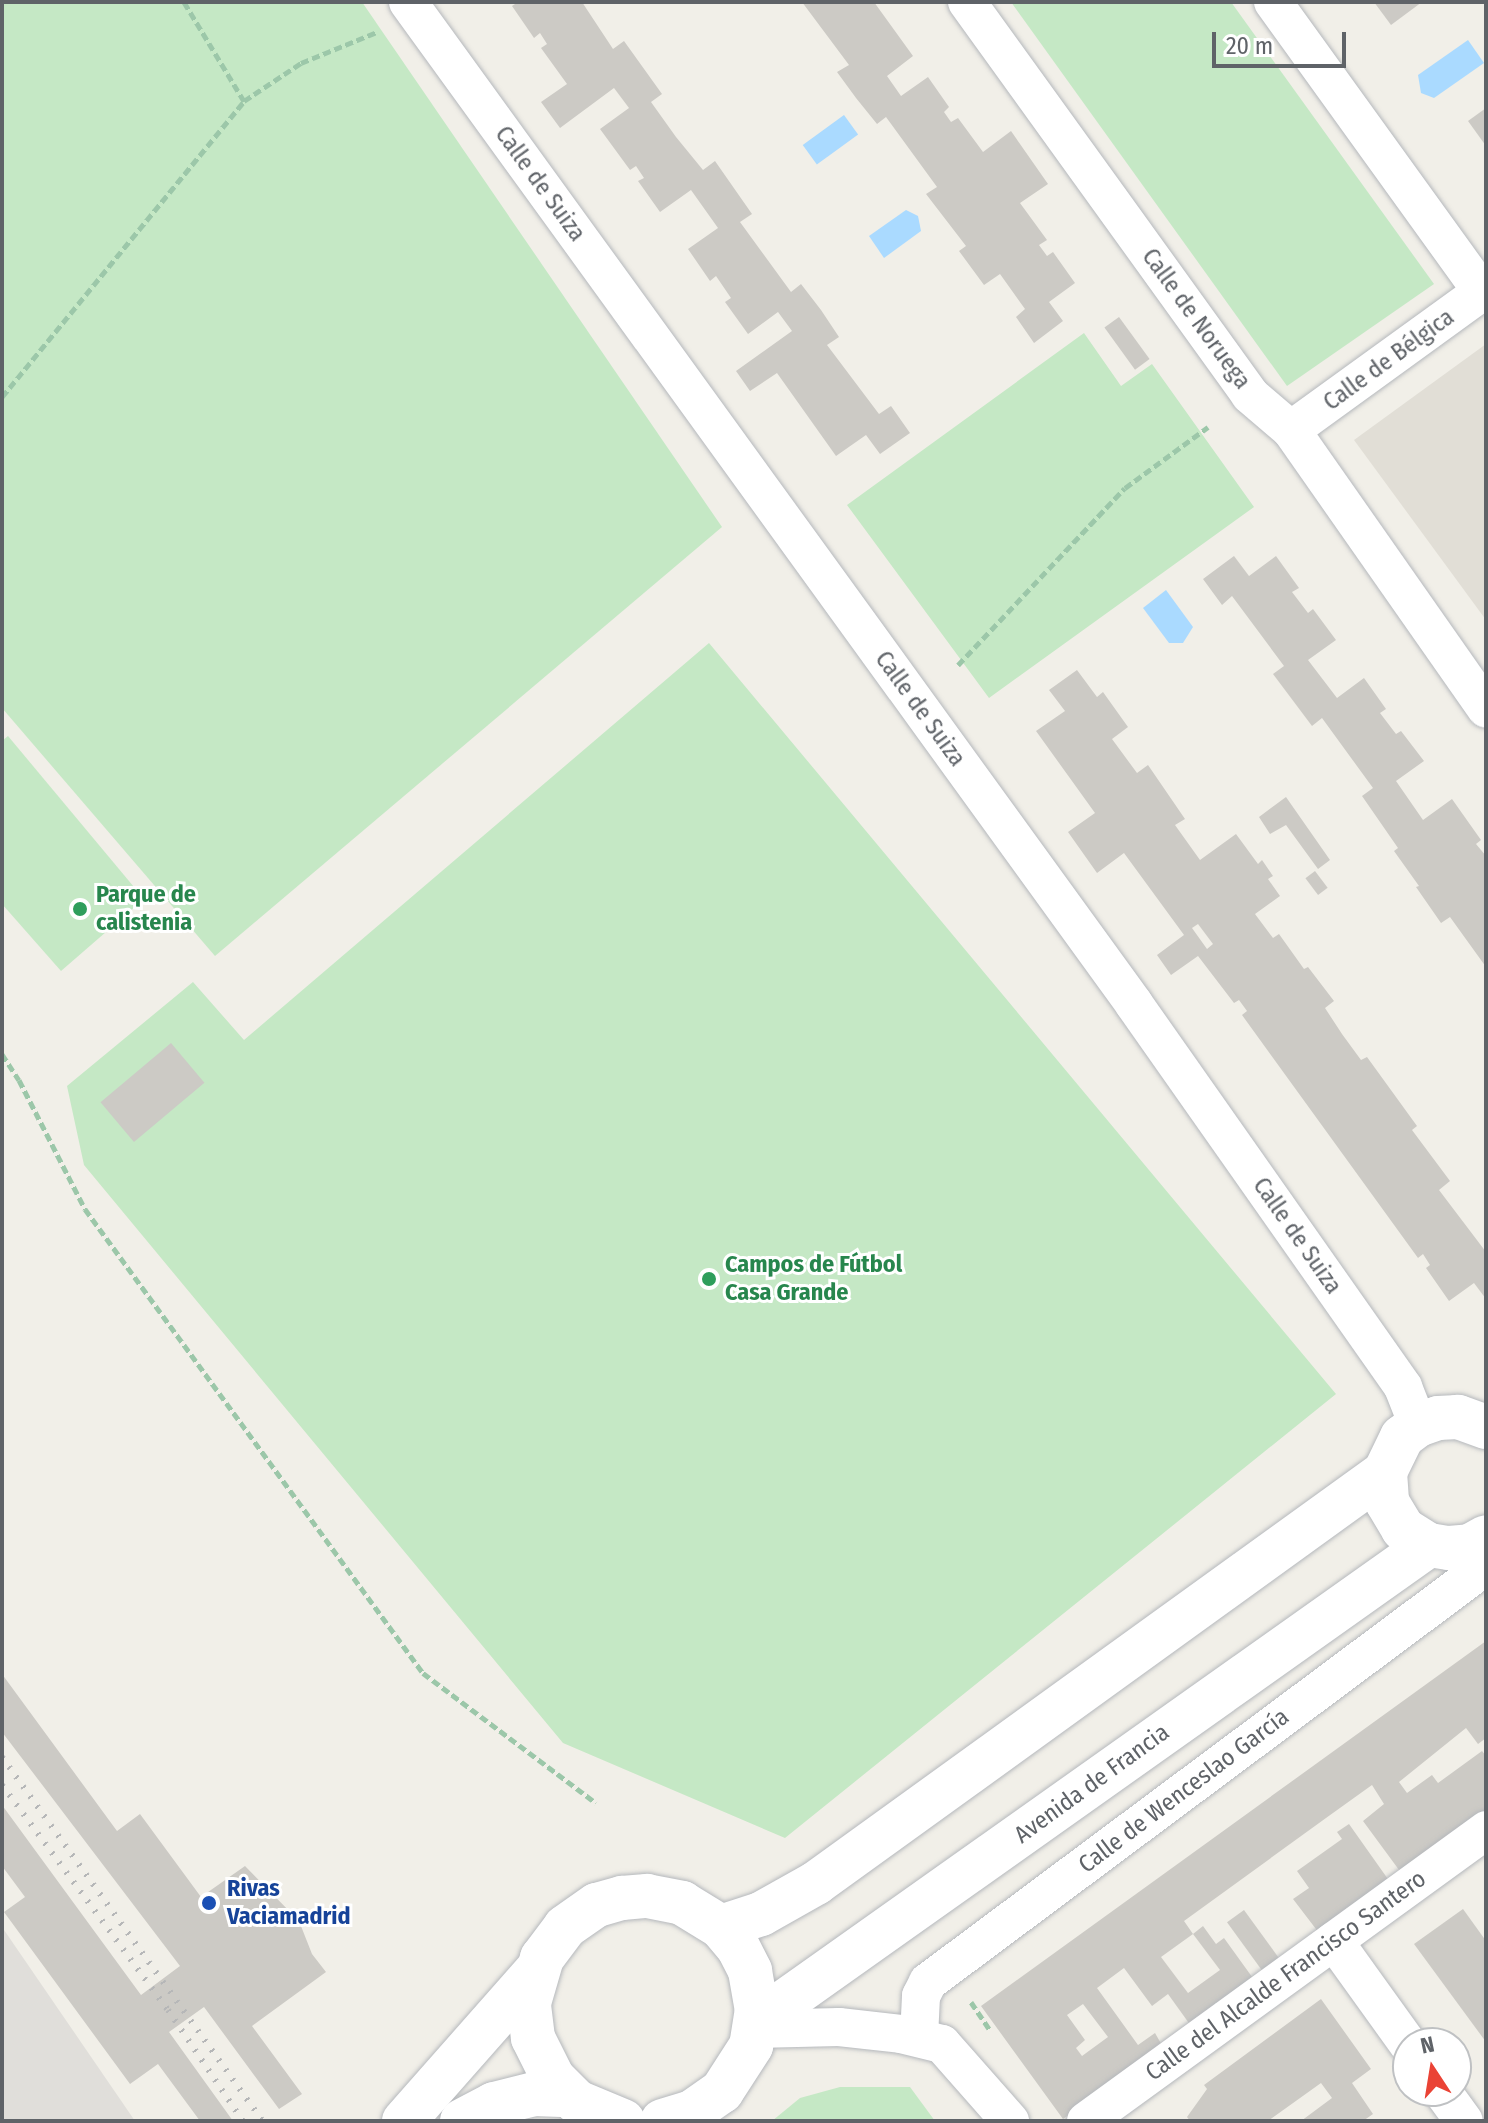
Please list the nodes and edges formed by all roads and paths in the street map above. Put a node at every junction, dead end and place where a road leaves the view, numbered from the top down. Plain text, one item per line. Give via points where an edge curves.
1 (184, 2) edge
2 (967, 2) edge
3 (1273, 2) edge
4 (398, 14) edge
5 (244, 101) junction
6 (1484, 290) edge
7 (2, 397) edge
8 (1208, 427) dead end
9 (1291, 430) junction
10 (958, 665) dead end
11 (1486, 709) edge
12 (2, 1054) edge
13 (1462, 1418) edge
14 (1385, 1472) junction
15 (1486, 1537) edge
16 (1429, 1545) junction
17 (1486, 1566) edge
18 (596, 1803) dead end
19 (1486, 1830) edge
20 (721, 1927) junction
21 (1334, 1941) junction
22 (537, 1970) junction
23 (968, 1998) dead end
24 (756, 2025) junction
25 (1396, 2027) edge
26 (919, 2037) junction
27 (995, 2037) dead end
28 (569, 2095) junction
29 (404, 2121) edge
30 (462, 2121) edge
31 (623, 2121) edge
32 (662, 2121) edge
33 (1010, 2121) edge
34 (1086, 2121) edge

1 - 5 path
2 - 9 street, Calle de Noruega via 1250,395
3 - 6 street
4 - 5 path via 301,63
4 - 13 street, Calle de Suiza via 1134,1004 1403,1387
5 - 7 path
6 - 9 street, Calle de Bélgica
8 - 10 path via 1125,488
9 - 11 street, Calle de Noruega
12 - 18 path via 85,1209 423,1673
13 - 14 street via 1402,1437
14 - 16 street via 1387,1502 1403,1529
14 - 20 street via 816,1883 761,1914
15 - 16 street via 1470,1546
16 - 24 street, Avenida de Francia
17 - 26 street, Calle de Wenceslao García via 928,1982 921,1996
19 - 21 street, Calle del Alcalde Francisco Santero
20 - 22 street via 670,1899 622,1898 597,1905 565,1927
20 - 24 street via 750,1971
21 - 25 street
21 - 34 street, Calle del Alcalde Francisco Santero
22 - 28 street via 529,2003 533,2038 546,2069
22 - 29 street
23 - 27 path
24 - 26 street via 839,2027
24 - 32 street via 743,2062 722,2091 692,2112
26 - 33 street via 942,2044
28 - 30 street via 534,2094 494,2104
28 - 31 street via 596,2113

